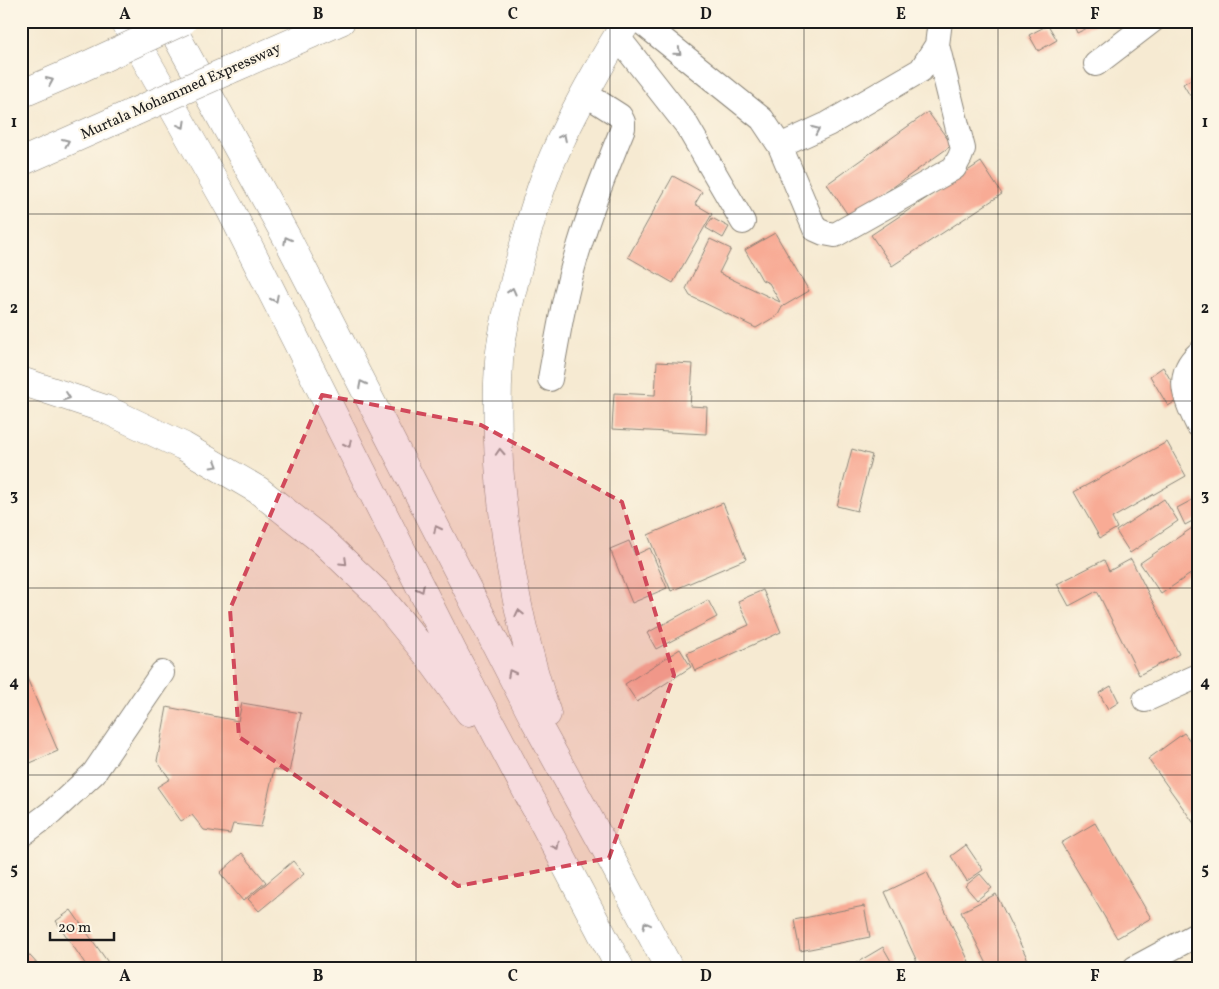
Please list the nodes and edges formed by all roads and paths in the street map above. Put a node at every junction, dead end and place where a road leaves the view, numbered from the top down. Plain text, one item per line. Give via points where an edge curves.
1 (124, 21) edge
2 (168, 21) edge
3 (183, 21) edge
4 (340, 21) edge
5 (640, 21) edge
6 (940, 21) edge
7 (1152, 21) edge
8 (623, 28) edge
9 (937, 45) junction
10 (1096, 64) dead end
11 (584, 93) junction
12 (21, 94) edge
13 (780, 146) junction
14 (21, 162) edge
15 (743, 222) dead end
16 (1198, 354) edge
17 (550, 378) dead end
18 (21, 381) edge
19 (1198, 425) edge
20 (162, 673) dead end
21 (1198, 676) edge
22 (1145, 700) dead end
23 (533, 803) junction
24 (52, 812) junction
25 (21, 828) edge
26 (21, 835) edge
27 (609, 855) junction
28 (1198, 934) edge
29 (620, 968) edge
30 (669, 968) edge
31 (1135, 968) edge

1 -> 23 main road via 230,209 453,652
27 -> 2 main road via 532,715 287,238
12 -> 3 main road, bridge
14 -> 4 main road, Murtala Mohammed Expressway, bridge
5 -> 13 street via 762,119
6 - 9 street
7 - 10 street
8 - 11 main road
8 - 15 street via 686,124
13 -> 9 street via 828,124 921,70
9 - 13 street via 963,149 954,168 835,235 824,234 815,229
11 - 17 street via 620,116 623,128 578,249
27 -> 11 main road via 558,746 533,672 516,600 503,514 498,428 499,359 526,236 549,167
16 - 19 street via 1184,377 1186,401
18 -> 23 main road via 105,410 183,446 258,490 324,542 376,592 426,653
20 - 24 street via 94,773
21 - 22 street
23 -> 29 main road
24 - 25 street
24 - 26 street
30 -> 27 main road
28 - 31 street

